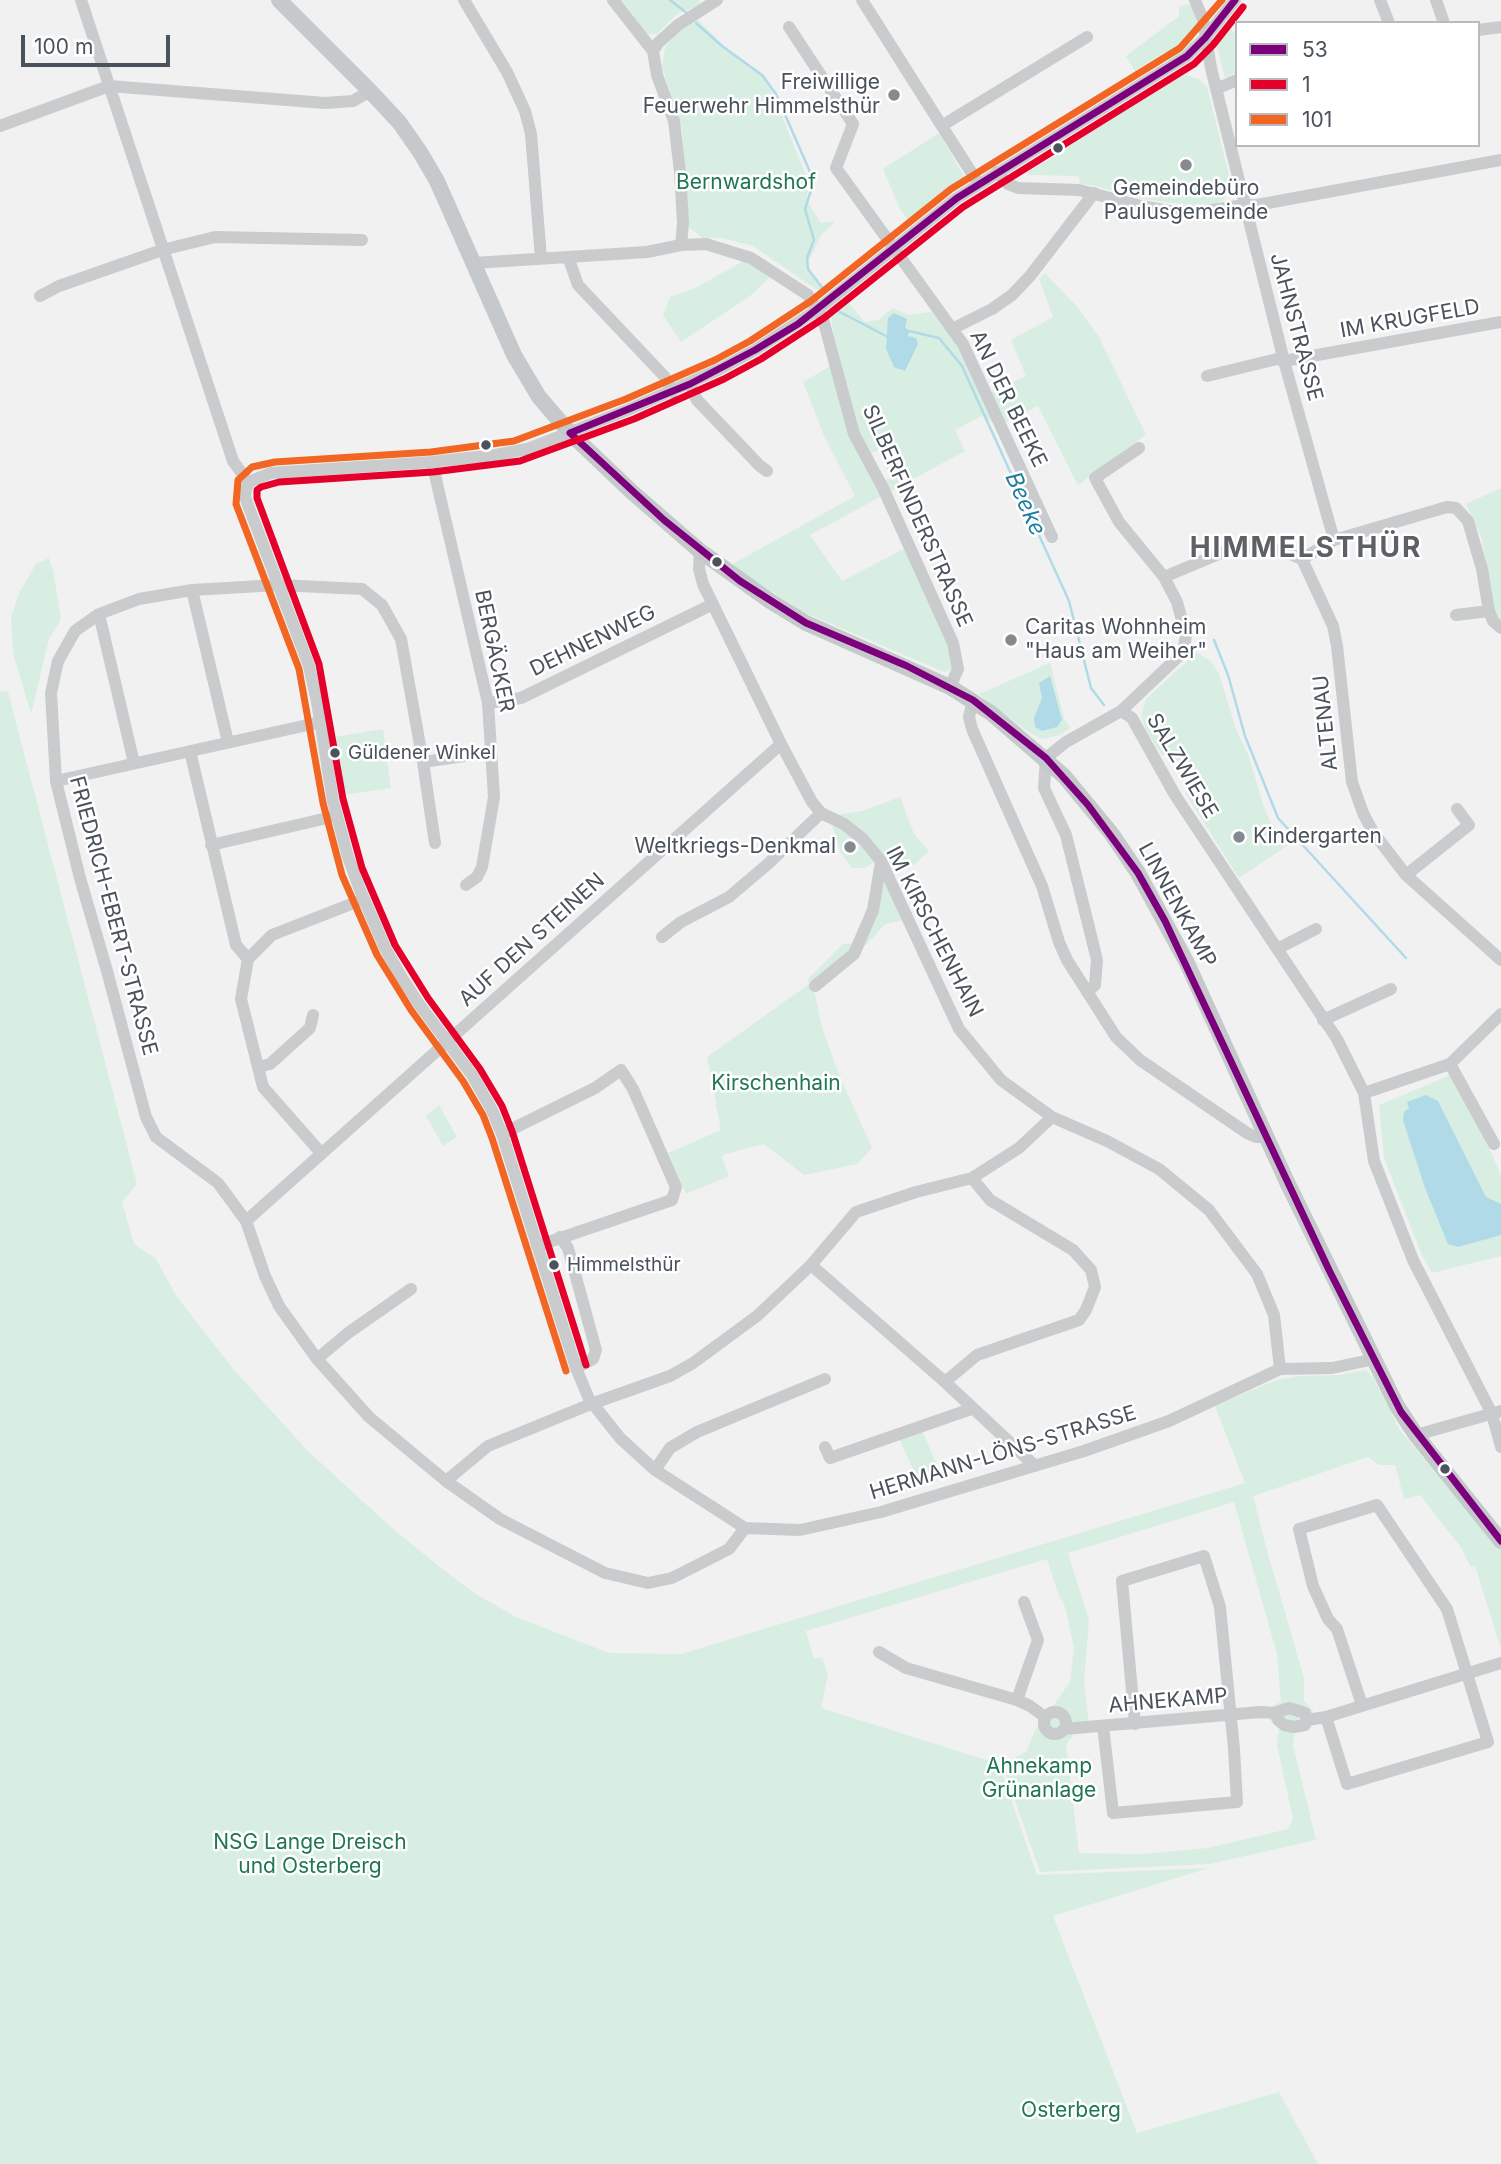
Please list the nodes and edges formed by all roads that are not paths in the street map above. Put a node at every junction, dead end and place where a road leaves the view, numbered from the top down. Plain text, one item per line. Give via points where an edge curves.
1 (81, 0) edge
2 (279, 0) edge
3 (464, 0) edge
4 (613, 0) edge
5 (717, 0) edge
6 (862, 0) edge
7 (1195, 0) edge
8 (1235, 0) edge
9 (1380, 0) edge
10 (1436, 0) edge
11 (1388, 21) edge
12 (1443, 21) edge
13 (789, 27) dead end
14 (1501, 27) edge
15 (1480, 30) edge
16 (1087, 37) dead end
17 (1205, 38) junction
18 (653, 51) junction
19 (1235, 81) edge
20 (108, 86) junction
21 (1216, 89) junction
22 (370, 91) junction
23 (943, 125) junction
24 (0, 126) edge
25 (1501, 160) edge
26 (997, 172) junction
27 (978, 183) junction
28 (1094, 192) junction
29 (1244, 205) junction
30 (362, 240) dead end
31 (681, 245) junction
32 (893, 249) junction
33 (162, 250) junction
34 (568, 257) junction
35 (541, 258) junction
36 (473, 263) junction
37 (40, 296) dead end
38 (817, 310) junction
39 (1501, 322) edge
40 (953, 329) junction
41 (1284, 361) junction
42 (1208, 376) dead end
43 (690, 384) junction
44 (672, 392) junction
45 (570, 433) junction
46 (1139, 448) dead end
47 (432, 462) junction
48 (767, 471) dead end
49 (249, 483) junction
50 (1052, 537) dead end
51 (1334, 540) junction
52 (700, 551) junction
53 (1302, 559) junction
54 (1164, 577) junction
55 (278, 585) junction
56 (192, 590) junction
57 (713, 604) junction
58 (1489, 611) junction
59 (99, 614) junction
60 (1457, 615) dead end
61 (1501, 628) edge
62 (950, 687) junction
63 (972, 700) junction
64 (488, 704) junction
65 (1121, 711) junction
66 (321, 722) junction
67 (228, 742) junction
68 (781, 744) junction
69 (190, 751) junction
70 (491, 752) junction
71 (1046, 758) junction
72 (423, 762) junction
73 (134, 763) junction
74 (56, 781) junction
75 (1457, 809) dead end
76 (821, 813) junction
77 (336, 816) junction
78 (435, 843) dead end
79 (211, 845) junction
80 (881, 862) junction
81 (1406, 875) junction
82 (466, 885) dead end
83 (364, 899) junction
84 (1316, 929) dead end
85 (662, 937) dead end
86 (1277, 949) junction
87 (248, 959) junction
88 (1501, 960) edge
89 (816, 986) dead end
90 (1391, 989) dead end
91 (1087, 992) junction
92 (1501, 1014) edge
93 (313, 1015) dead end
94 (1323, 1020) junction
95 (447, 1042) junction
96 (1450, 1063) junction
97 (258, 1067) junction
98 (1364, 1093) junction
99 (1052, 1117) junction
100 (502, 1134) junction
101 (1266, 1137) junction
102 (1494, 1144) dead end
103 (321, 1153) junction
104 (972, 1178) junction
105 (246, 1221) junction
106 (560, 1237) junction
107 (537, 1246) junction
108 (811, 1265) junction
109 (411, 1289) dead end
110 (317, 1359) junction
111 (1375, 1359) junction
112 (576, 1368) junction
113 (1280, 1369) junction
114 (825, 1379) dead end
115 (946, 1382) junction
116 (592, 1404) junction
117 (971, 1409) junction
118 (1496, 1413) edge
119 (1416, 1435) junction
120 (825, 1447) dead end
121 (1501, 1447) edge
122 (1035, 1466) junction
123 (655, 1470) junction
124 (446, 1481) junction
125 (745, 1528) junction
126 (1501, 1541) edge
127 (1024, 1602) dead end
128 (879, 1652) dead end
129 (1501, 1663) edge
130 (1467, 1672) junction
131 (1017, 1700) junction
132 (1362, 1705) junction
133 (1230, 1715) junction
134 (1326, 1717) junction
135 (1135, 1724) junction
136 (1103, 1726) junction

1 - 20 street
2 - 22 main road, LINNENKAMP
3 - 35 street via 525,111
4 - 18 street
5 - 18 street via 678,25
6 - 23 street
7 - 17 street, JAHNSTRASSE
8 - 17 street
9 - 11 street
10 - 12 street
13 - 32 street, AN DER BEEKE via 853,124 836,169
14 - 15 street
16 - 23 street
17 - 21 street, JAHNSTRASSE
17 - 26 street via 1186,56
18 - 31 street via 674,121
19 - 21 street
20 - 22 street via 325,103 353,101
20 - 24 street
20 - 33 street
21 - 29 street, JAHNSTRASSE
22 - 36 main road, LINNENKAMP via 421,152
23 - 27 street
25 - 29 street
26 - 27 street
26 - 28 street via 1018,188
27 - 32 street
28 - 29 street via 1169,211
28 - 40 street via 1012,295
29 - 41 street, JAHNSTRASSE
30 - 33 street via 215,237
31 - 34 street, SILBERFINDERSTRASSE
31 - 38 street, SILBERFINDERSTRASSE via 706,244 751,258 807,295
32 - 38 street
32 - 40 street, AN DER BEEKE
33 - 37 street via 59,285
33 - 49 street via 233,461
34 - 35 street, SILBERFINDERSTRASSE
34 - 44 street via 578,285 665,377
35 - 36 street, SILBERFINDERSTRASSE
36 - 45 main road, LINNENKAMP via 527,378
38 - 43 street
38 - 62 street, SILBERFINDERSTRASSE via 855,434 953,643 958,670
39 - 41 street, IM KRUGFELD
40 - 50 street, AN DER BEEKE
41 - 42 street, IM KRUGFELD
41 - 51 street, JAHNSTRASSE
43 - 44 street
43 - 48 street via 697,400
44 - 45 street
45 - 47 street via 517,451
45 - 52 main road, LINNENKAMP
46 - 54 street via 1095,478 1119,522
47 - 49 street via 276,472
47 - 64 street, BERGÄCKER
49 - 55 street via 246,500
51 - 53 street
51 - 58 street via 1456,508 1468,521 1476,542
52 - 57 street via 699,572
52 - 62 main road, LINNENKAMP via 806,622
53 - 54 street via 1256,545 1233,548
53 - 81 street, ALTENAU via 1335,636 1352,782 1373,832
54 - 65 street via 1177,602 1186,635 1184,647
55 - 56 street, FRIEDRICH-EBERT-STRASSE
55 - 66 street via 309,666
55 - 72 street, FRIEDRICH-EBERT-STRASSE via 362,589 382,605 401,639
56 - 59 street, FRIEDRICH-EBERT-STRASSE via 139,599
56 - 67 street
57 - 64 street, DEHNENWEG via 521,698
57 - 68 street
58 - 60 street
58 - 61 street
59 - 73 street
59 - 74 street, FRIEDRICH-EBERT-STRASSE via 75,631 58,661 51,693
62 - 63 main road, LINNENKAMP
63 - 71 main road, LINNENKAMP
63 - 91 street via 972,729 1042,886 1059,942
64 - 70 street, BERGÄCKER
65 - 71 street
65 - 86 street, SALZWIESE via 1132,718 1175,795
66 - 67 street
66 - 77 street
67 - 69 street
68 - 76 street
68 - 95 street, AUF DEN STEINEN
69 - 73 street
69 - 79 street
70 - 72 street
70 - 82 street, BERGÄCKER via 494,797 482,867
71 - 91 street via 1044,788 1066,835 1097,960 1095,985
71 - 101 main road, LINNENKAMP via 1138,873 1187,963
72 - 78 street, FRIEDRICH-EBERT-STRASSE
73 - 74 street
74 - 105 street, FRIEDRICH-EBERT-STRASSE via 146,1117 156,1137 218,1183
75 - 81 street via 1469,825
76 - 80 street, IM KIRSCHENHAIN via 863,839
76 - 85 street via 729,897
77 - 79 street
77 - 83 street
79 - 87 street via 236,945
80 - 89 street via 873,910 854,954
80 - 99 street, IM KIRSCHENHAIN via 959,1029 1001,1080
81 - 88 street, ALTENAU
83 - 87 street via 272,935
83 - 95 street via 397,969
84 - 86 street
86 - 94 street, SALZWIESE
87 - 97 street via 241,999
90 - 94 street
91 - 101 street via 1116,1037 1134,1055 1247,1133
92 - 96 street
93 - 97 street via 310,1028 270,1063
94 - 98 street, SALZWIESE
95 - 100 street via 480,1087
95 - 103 street, AUF DEN STEINEN
96 - 98 street
96 - 102 street
97 - 103 street via 263,1087
98 - 118 street, SALZWIESE via 1374,1161 1408,1248
99 - 104 street via 1019,1148
99 - 113 street, IM KIRSCHENHAIN via 1159,1168 1209,1210 1257,1274 1274,1315
100 - 106 street via 595,1088 621,1070 634,1089 676,1187 672,1200
100 - 107 street
101 - 111 main road, LINNENKAMP
103 - 105 street, AUF DEN STEINEN
104 - 108 street via 856,1212
104 - 115 street via 990,1200 1073,1250 1091,1270 1096,1287 1079,1320 977,1355
105 - 110 street, FRIEDRICH-EBERT-STRASSE via 279,1306
106 - 107 street
106 - 112 street via 568,1248 596,1346 593,1359
107 - 112 street
108 - 115 street
108 - 116 street via 757,1316 693,1363
109 - 110 street
110 - 124 street, FRIEDRICH-EBERT-STRASSE via 369,1417
111 - 113 street, HERMANN-LÖNS-STRASSE via 1332,1368
111 - 119 main road, LINNENKAMP
112 - 116 street
113 - 122 street, HERMANN-LÖNS-STRASSE via 1169,1421
114 - 123 street via 697,1432 670,1448
115 - 117 street
116 - 123 street
116 - 124 street via 488,1446
117 - 120 street via 830,1458
117 - 122 street
118 - 119 street
118 - 121 street, SALZWIESE
119 - 126 main road, LINNENKAMP
122 - 125 street, HERMANN-LÖNS-STRASSE via 835,1523 800,1530
123 - 125 street
124 - 125 street, FRIEDRICH-EBERT-STRASSE via 500,1519 605,1573 648,1583 672,1578 729,1549
127 - 131 street via 1038,1640
128 - 131 street, AHNEKAMP via 906,1668
129 - 130 street, AHNEKAMP
130 - 132 street, AHNEKAMP
130 - 132 street via 1447,1609 1377,1505 1299,1529 1313,1586 1337,1629
130 - 134 street via 1488,1742 1348,1784
131 - 136 street, AHNEKAMP via 1045,1717 1053,1712 1062,1714 1064,1729
132 - 134 street, AHNEKAMP
133 - 134 street, AHNEKAMP via 1275,1713 1284,1725 1294,1727
133 - 135 street, AHNEKAMP
133 - 135 street via 1220,1607 1204,1556 1122,1581
133 - 136 street via 1237,1802 1113,1813
135 - 136 street, AHNEKAMP

